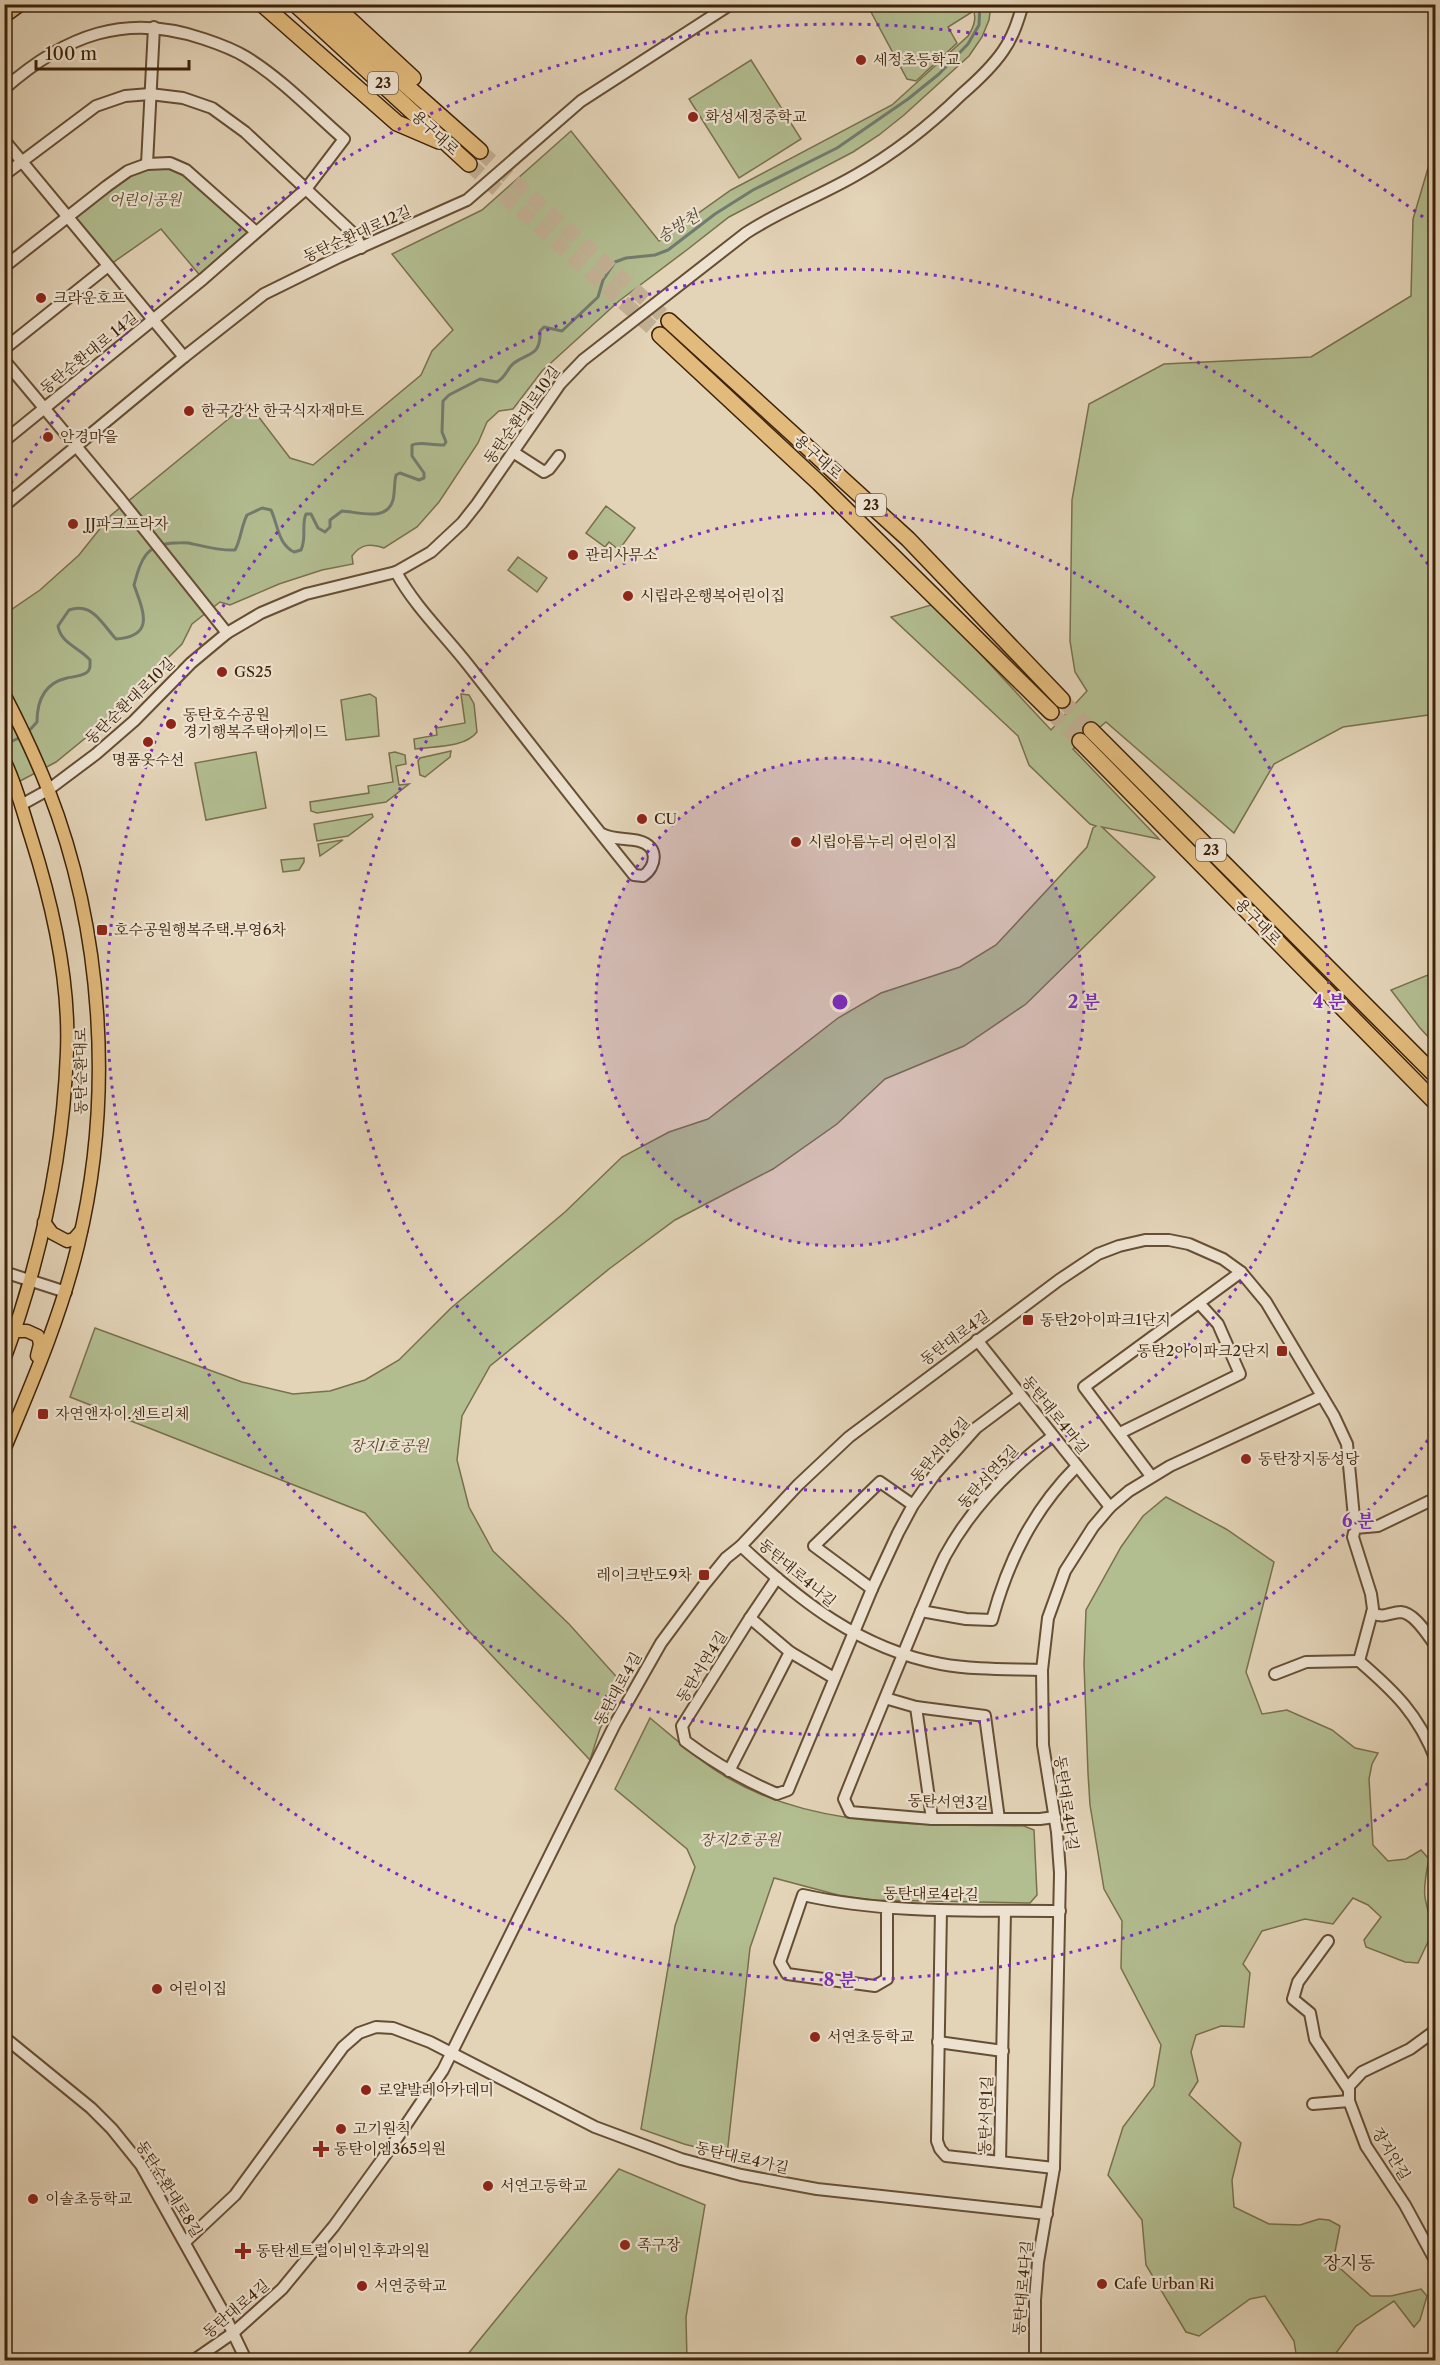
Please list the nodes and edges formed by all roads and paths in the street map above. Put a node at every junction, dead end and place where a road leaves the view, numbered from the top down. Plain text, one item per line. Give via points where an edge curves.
1 (18, 4) edge
2 (258, 4) edge
3 (295, 4) edge
4 (314, 4) edge
5 (731, 4) edge
6 (1023, 4) edge
7 (335, 6) edge
8 (268, 9) edge
9 (4, 15) edge
10 (154, 27) junction
11 (4, 89) edge
12 (150, 94) junction
13 (462, 135) junction
14 (4, 140) edge
15 (448, 146) junction
16 (480, 151) tunnel mouth
17 (22, 161) junction
18 (147, 164) junction
19 (469, 164) tunnel mouth
20 (4, 175) edge
21 (306, 189) junction
22 (68, 217) junction
23 (256, 232) junction
24 (361, 248) junction
25 (108, 266) junction
26 (4, 267) edge
27 (152, 321) junction
28 (669, 321) tunnel mouth
29 (660, 335) tunnel mouth
30 (4, 349) edge
31 (184, 357) junction
32 (4, 360) edge
33 (44, 409) junction
34 (4, 441) edge
35 (76, 447) junction
36 (513, 452) junction
37 (559, 456) dead end
38 (4, 506) edge
39 (396, 572) junction
40 (227, 633) junction
41 (4, 694) edge
42 (1062, 700) tunnel mouth
43 (1051, 712) tunnel mouth
44 (6, 764) edge
45 (48, 790) junction
46 (21, 805) junction
47 (602, 834) junction
48 (1436, 1076) edge
49 (1436, 1103) edge
50 (44, 1222) junction
51 (81, 1231) junction
52 (4, 1272) edge
53 (1241, 1272) junction
54 (30, 1281) junction
55 (66, 1292) junction
56 (1199, 1303) junction
57 (15, 1331) junction
58 (977, 1340) junction
59 (4, 1359) edge
60 (29, 1389) junction
61 (1020, 1395) junction
62 (1322, 1396) junction
63 (1120, 1433) junction
64 (1053, 1436) junction
65 (4, 1450) edge
66 (1077, 1466) junction
67 (1152, 1476) junction
68 (1436, 1498) edge
69 (913, 1505) junction
70 (1110, 1508) junction
71 (1355, 1528) junction
72 (741, 1546) junction
73 (777, 1578) junction
74 (872, 1589) junction
75 (921, 1611) junction
76 (1372, 1613) junction
77 (750, 1618) junction
78 (853, 1633) junction
79 (1436, 1646) edge
80 (790, 1652) junction
81 (903, 1654) junction
82 (1359, 1661) junction
83 (1042, 1670) junction
84 (1275, 1674) dead end
85 (834, 1678) junction
86 (885, 1698) junction
87 (916, 1707) junction
88 (1436, 1760) edge
89 (729, 1772) junction
90 (1055, 1817) junction
91 (932, 1819) junction
92 (999, 1819) junction
93 (887, 1909) junction
94 (941, 1910) junction
95 (1005, 1911) junction
96 (1059, 1911) junction
97 (1328, 1941) dead end
98 (1436, 2030) edge
99 (4, 2037) edge
100 (938, 2042) junction
101 (1003, 2051) junction
102 (452, 2053) junction
103 (1349, 2096) junction
104 (1313, 2104) dead end
105 (1000, 2162) junction
106 (1054, 2168) junction
107 (1047, 2214) junction
108 (185, 2242) junction
109 (1436, 2262) edge
110 (233, 2333) junction
111 (194, 2361) edge
112 (246, 2361) edge
113 (1035, 2361) edge

1 - 9 highway
2 - 8 highway
3 - 15 highway, 용구대로 / 23
4 - 13 highway, 용구대로 / 23
5 - 24 street, 동탄순환대로12길 via 581,100 467,200
6 - 36 street, 동탄순환대로10길 via 1003,52 951,104 905,144 873,165 739,238 583,360 560,384
7 - 13 highway via 434,98
8 - 15 highway via 397,123
10 - 11 street, 동탄순환대로 14길 via 100,32 72,43
10 - 12 street
10 - 21 street, 동탄순환대로 14길 via 186,33 246,57 344,139
12 - 17 street via 125,96 96,106
12 - 18 street
12 - 21 street via 183,98 212,108 245,132
13 - 16 highway, 용구대로 / 23
14 - 17 street, 동탄순환대로 14길
15 - 19 highway, 용구대로 / 23
17 - 20 street
17 - 22 street, 동탄순환대로 14길
18 - 22 street via 128,171
18 - 23 street via 170,163 186,170
21 - 23 street, 동탄순환대로 14길
21 - 24 street via 356,236
22 - 25 street, 동탄순환대로 14길
22 - 26 street
23 - 27 street, 동탄순환대로 14길
24 - 31 street, 동탄순환대로12길 via 264,294
25 - 27 street, 동탄순환대로 14길
25 - 30 street
27 - 31 street, 동탄순환대로 14길
27 - 33 street, 동탄순환대로 14길
28 - 42 highway, 용구대로 / 23 via 908,539
29 - 43 highway, 용구대로 / 23 via 819,483
31 - 35 street, 동탄순환대로12길
32 - 33 street, 동탄순환대로 14길
33 - 34 street, 동탄순환대로 14길
33 - 35 street, 동탄순환대로 14길
35 - 38 street, 동탄순환대로12길
35 - 40 street, 동탄순환대로 14길
36 - 37 street via 544,472
36 - 39 street, 동탄순환대로10길 via 462,523 430,552
39 - 40 street, 동탄순환대로10길 via 306,594
39 - 47 street
40 - 45 street, 동탄순환대로10길 via 114,739
41 - 45 main road, 동탄순환대로
44 - 46 main road, 동탄순환대로
45 - 46 street, 동탄순환대로10길
45 - 51 main road, 동탄순환대로 via 79,895 97,1026 94,1144
46 - 50 main road, 동탄순환대로 via 43,874 65,997 67,1051 63,1095
47 - 47 street via 634,874 643,876 649,872 655,854 642,841 612,839
48 - 49 highway, 용구대로 / 23 via 1354,992 1085,735 1318,984
50 - 51 main road via 52,1233 67,1241
50 - 54 main road, 동탄순환대로
51 - 55 main road, 동탄순환대로
52 - 54 street
53 - 56 street
53 - 58 street, 동탄대로4길 via 1223,1258 1189,1244 1145,1240 1119,1246 1082,1264
53 - 62 street, 동탄대로4길 via 1266,1302
54 - 55 street
54 - 57 main road, 동탄순환대로
55 - 60 main road, 동탄순환대로
56 - 63 street via 1084,1386
56 - 63 street via 1218,1324 1240,1374
57 - 59 main road, 동탄순환대로
57 - 60 main road via 33,1333 40,1344
58 - 61 street, 동탄대로4마길
58 - 72 street, 동탄대로4길 via 849,1437
60 - 65 main road, 동탄순환대로
61 - 64 street, 동탄대로4마길
61 - 69 street, 동탄서연6길 via 976,1428
62 - 67 street, 동탄대로4다길
62 - 71 street, 동탄대로4길 via 1347,1444
63 - 67 street
64 - 66 street, 동탄대로4마길
64 - 75 street, 동탄서연5길 via 1016,1466 977,1507 945,1557
66 - 70 street, 동탄대로4마길
66 - 75 street via 1045,1502 1019,1543 992,1620
67 - 70 street, 동탄대로4다길
68 - 71 street via 1378,1526
69 - 74 street, 동탄서연6길
69 - 74 street, 동탄서연6길 via 880,1482 814,1546
70 - 83 street, 동탄대로4다길 via 1078,1549 1056,1591 1048,1618
71 - 76 street via 1353,1537 1371,1594
72 - 73 street, 동탄대로4나길
72 - 102 street, 동탄대로4길 via 726,1558 660,1643 615,1724
73 - 77 street, 동탄서연4길
73 - 78 street, 동탄대로4나길
74 - 78 street, 동탄서연4길
75 - 81 street, 동탄서연5길
76 - 79 street via 1388,1616 1400,1612 1410,1616
76 - 82 street
77 - 80 street
77 - 89 street, 동탄서연4길 via 682,1726 685,1741
78 - 81 street, 동탄대로4나길
78 - 85 street, 동탄서연4길
80 - 85 street
80 - 89 street
81 - 83 street, 동탄대로4나길 via 960,1666
81 - 86 street, 동탄서연3길
82 - 84 street via 1306,1662
82 - 88 street via 1404,1703 1425,1734
83 - 90 street, 동탄대로4다길 via 1043,1745
85 - 89 street, 동탄서연4길 via 789,1790 777,1794
86 - 87 street, 동탄서연3길
86 - 91 street, 동탄서연3길 via 844,1799 850,1812
87 - 91 street
87 - 92 street, 동탄서연3길 via 985,1716
90 - 92 street
90 - 96 street, 동탄대로4다길
91 - 92 street, 동탄서연3길
93 - 93 street, 동탄대로4라길 via 886,1979 875,1986 787,1974 780,1962 803,1895
93 - 94 street, 동탄대로4라길
94 - 95 street, 동탄대로4라길
94 - 100 street, 동탄서연1길
95 - 96 street, 동탄대로4라길
95 - 101 street, 동탄서연1길
96 - 106 street, 동탄대로4다길
97 - 103 street, 장지안길 via 1298,1982 1293,1999 1311,2013 1315,2039
98 - 103 street via 1410,2049 1362,2072 1350,2086
99 - 108 street, 동탄순환대로8길 via 112,2129 141,2165
100 - 101 street
100 - 105 street, 동탄서연1길 via 940,2149 946,2156
101 - 105 street, 동탄서연1길
102 - 107 street, 동탄대로4가길 via 595,2127 681,2159 794,2186
102 - 108 street, 동탄대로4가길 via 393,2028 376,2027 359,2033 331,2062 235,2195
102 - 110 street, 동탄대로4길 via 389,2150 311,2255 282,2289
103 - 104 street
103 - 109 street, 장지안길 via 1366,2146
105 - 106 street
106 - 107 street, 동탄대로4다길
107 - 113 street, 동탄대로4다길 via 1038,2262
108 - 110 street, 동탄순환대로8길
110 - 111 street, 동탄대로4길
110 - 112 street, 동탄순환대로8길

